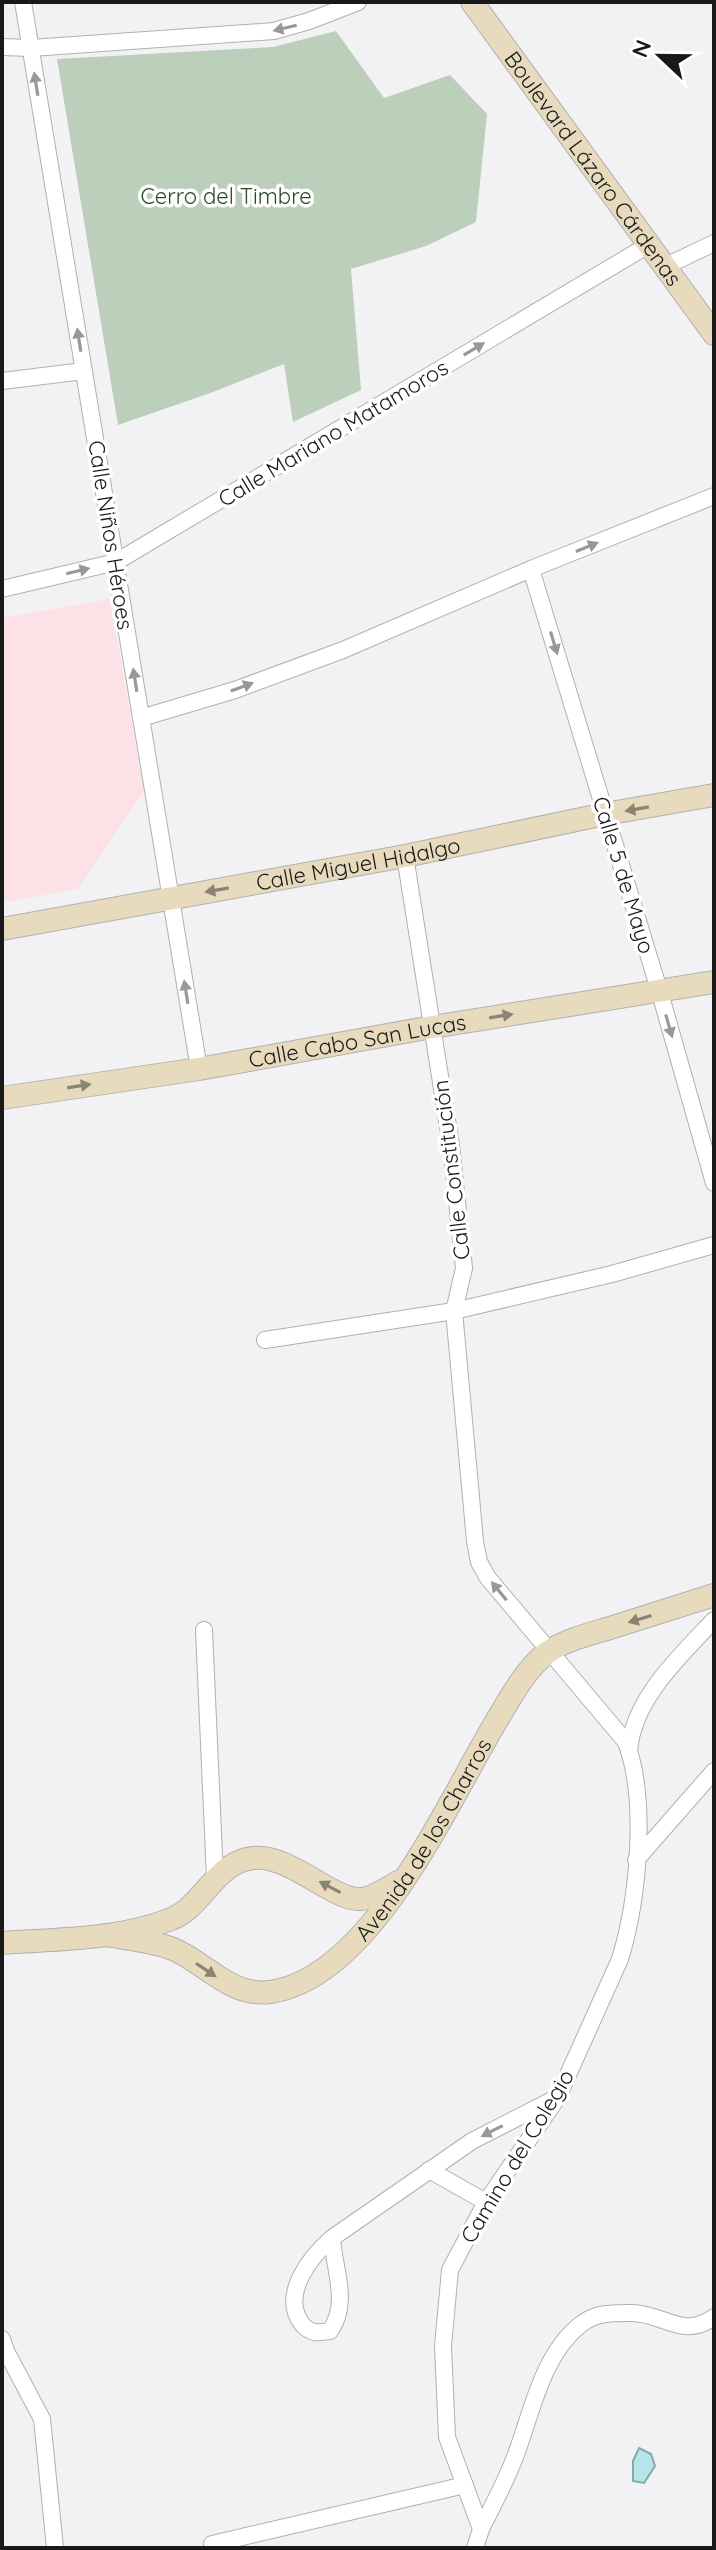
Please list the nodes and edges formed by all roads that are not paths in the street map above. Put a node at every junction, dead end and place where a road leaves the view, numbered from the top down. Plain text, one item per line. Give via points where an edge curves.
1 (23, 2) edge
2 (358, 2) edge
3 (477, 3) edge
4 (2, 47) edge
5 (31, 48) junction
6 (714, 243) edge
7 (650, 244) junction
8 (666, 266) junction
9 (714, 334) edge
10 (84, 371) junction
11 (2, 381) edge
12 (714, 496) edge
13 (116, 562) junction
14 (531, 569) junction
15 (2, 589) edge
16 (141, 718) junction
17 (714, 795) edge
18 (605, 814) junction
19 (405, 856) junction
20 (171, 899) junction
21 (2, 929) edge
22 (714, 982) edge
23 (660, 993) junction
24 (432, 1027) junction
25 (199, 1069) junction
26 (2, 1098) edge
27 (714, 1183) edge
28 (714, 1245) edge
29 (454, 1311) junction
30 (265, 1340) dead end
31 (714, 1595) edge
32 (714, 1620) edge
33 (204, 1630) dead end
34 (548, 1652) junction
35 (629, 1751) junction
36 (714, 1771) edge
37 (636, 1860) junction
38 (215, 1878) junction
39 (401, 1881) junction
40 (107, 1935) junction
41 (2, 1943) edge
42 (558, 2097) junction
43 (429, 2170) junction
44 (486, 2202) junction
45 (332, 2238) junction
46 (714, 2317) edge
47 (2, 2339) edge
48 (465, 2485) junction
49 (481, 2529) junction
50 (212, 2544) dead end
51 (55, 2548) edge
52 (475, 2548) edge

1 - 5 street, Calle Niños Héroes
2 -> 5 street via 274,31
3 - 7 main road, Boulevard Lázaro Cárdenas
4 - 5 street
10 -> 5 street, Calle Niños Héroes
6 - 8 street
7 - 8 main road, Boulevard Lázaro Cárdenas
13 -> 7 street, Calle Mariano Matamoros
8 - 9 main road, Boulevard Lázaro Cárdenas
10 - 11 street
10 - 13 street, Calle Niños Héroes
14 -> 12 street
15 -> 13 street, Calle Mariano Matamoros
16 -> 13 street, Calle Niños Héroes
16 -> 14 street via 343,650
14 -> 18 street, Calle 5 de Mayo
16 - 20 street, Calle Niños Héroes
17 -> 18 main road, Calle Miguel Hidalgo
18 - 19 main road, Calle Miguel Hidalgo
18 - 23 street, Calle 5 de Mayo
19 -> 20 main road, Calle Miguel Hidalgo
19 - 24 street, Calle Constitución
20 - 21 main road, Calle Miguel Hidalgo
25 -> 20 street, Calle Niños Héroes
22 - 23 main road, Calle Cabo San Lucas
24 -> 23 main road, Calle Cabo San Lucas
23 -> 27 street, Calle 5 de Mayo
24 - 25 main road, Calle Cabo San Lucas
24 - 29 street, Calle Constitución via 464,1268
26 -> 25 main road, Calle Cabo San Lucas
28 - 29 street
29 - 30 street
34 -> 29 street, Calle Constitución via 479,1562
31 -> 34 main road, Avenida de los Charros
32 - 35 street via 648,1697
33 - 38 street
34 - 35 street, Camino del Colegio
34 - 39 main road, Avenida de los Charros via 514,1693
35 - 37 street, Camino del Colegio via 636,1790
36 - 37 street
37 - 42 street, Camino del Colegio via 620,1959
39 -> 38 main road via 361,1899 279,1862 253,1858
38 - 40 main road, Avenida de los Charros via 172,1919
40 -> 39 main road, Avenida de los Charros via 168,1947 241,1989 269,1992 298,1984 340,1956 378,1916
40 - 41 main road, Avenida de los Charros
42 -> 43 street via 472,2141
42 - 44 street, Camino del Colegio
43 - 44 street
43 - 45 street
44 - 48 street, Camino del Colegio via 450,2270 443,2346 447,2437
45 - 45 street via 342,2304 330,2331 319,2333 301,2323 294,2299 306,2266
46 - 49 street via 687,2327 639,2313 603,2313 579,2325 545,2372 512,2464
47 - 51 street via 42,2419
48 - 49 street, Camino del Colegio
48 - 50 street
49 - 52 street

